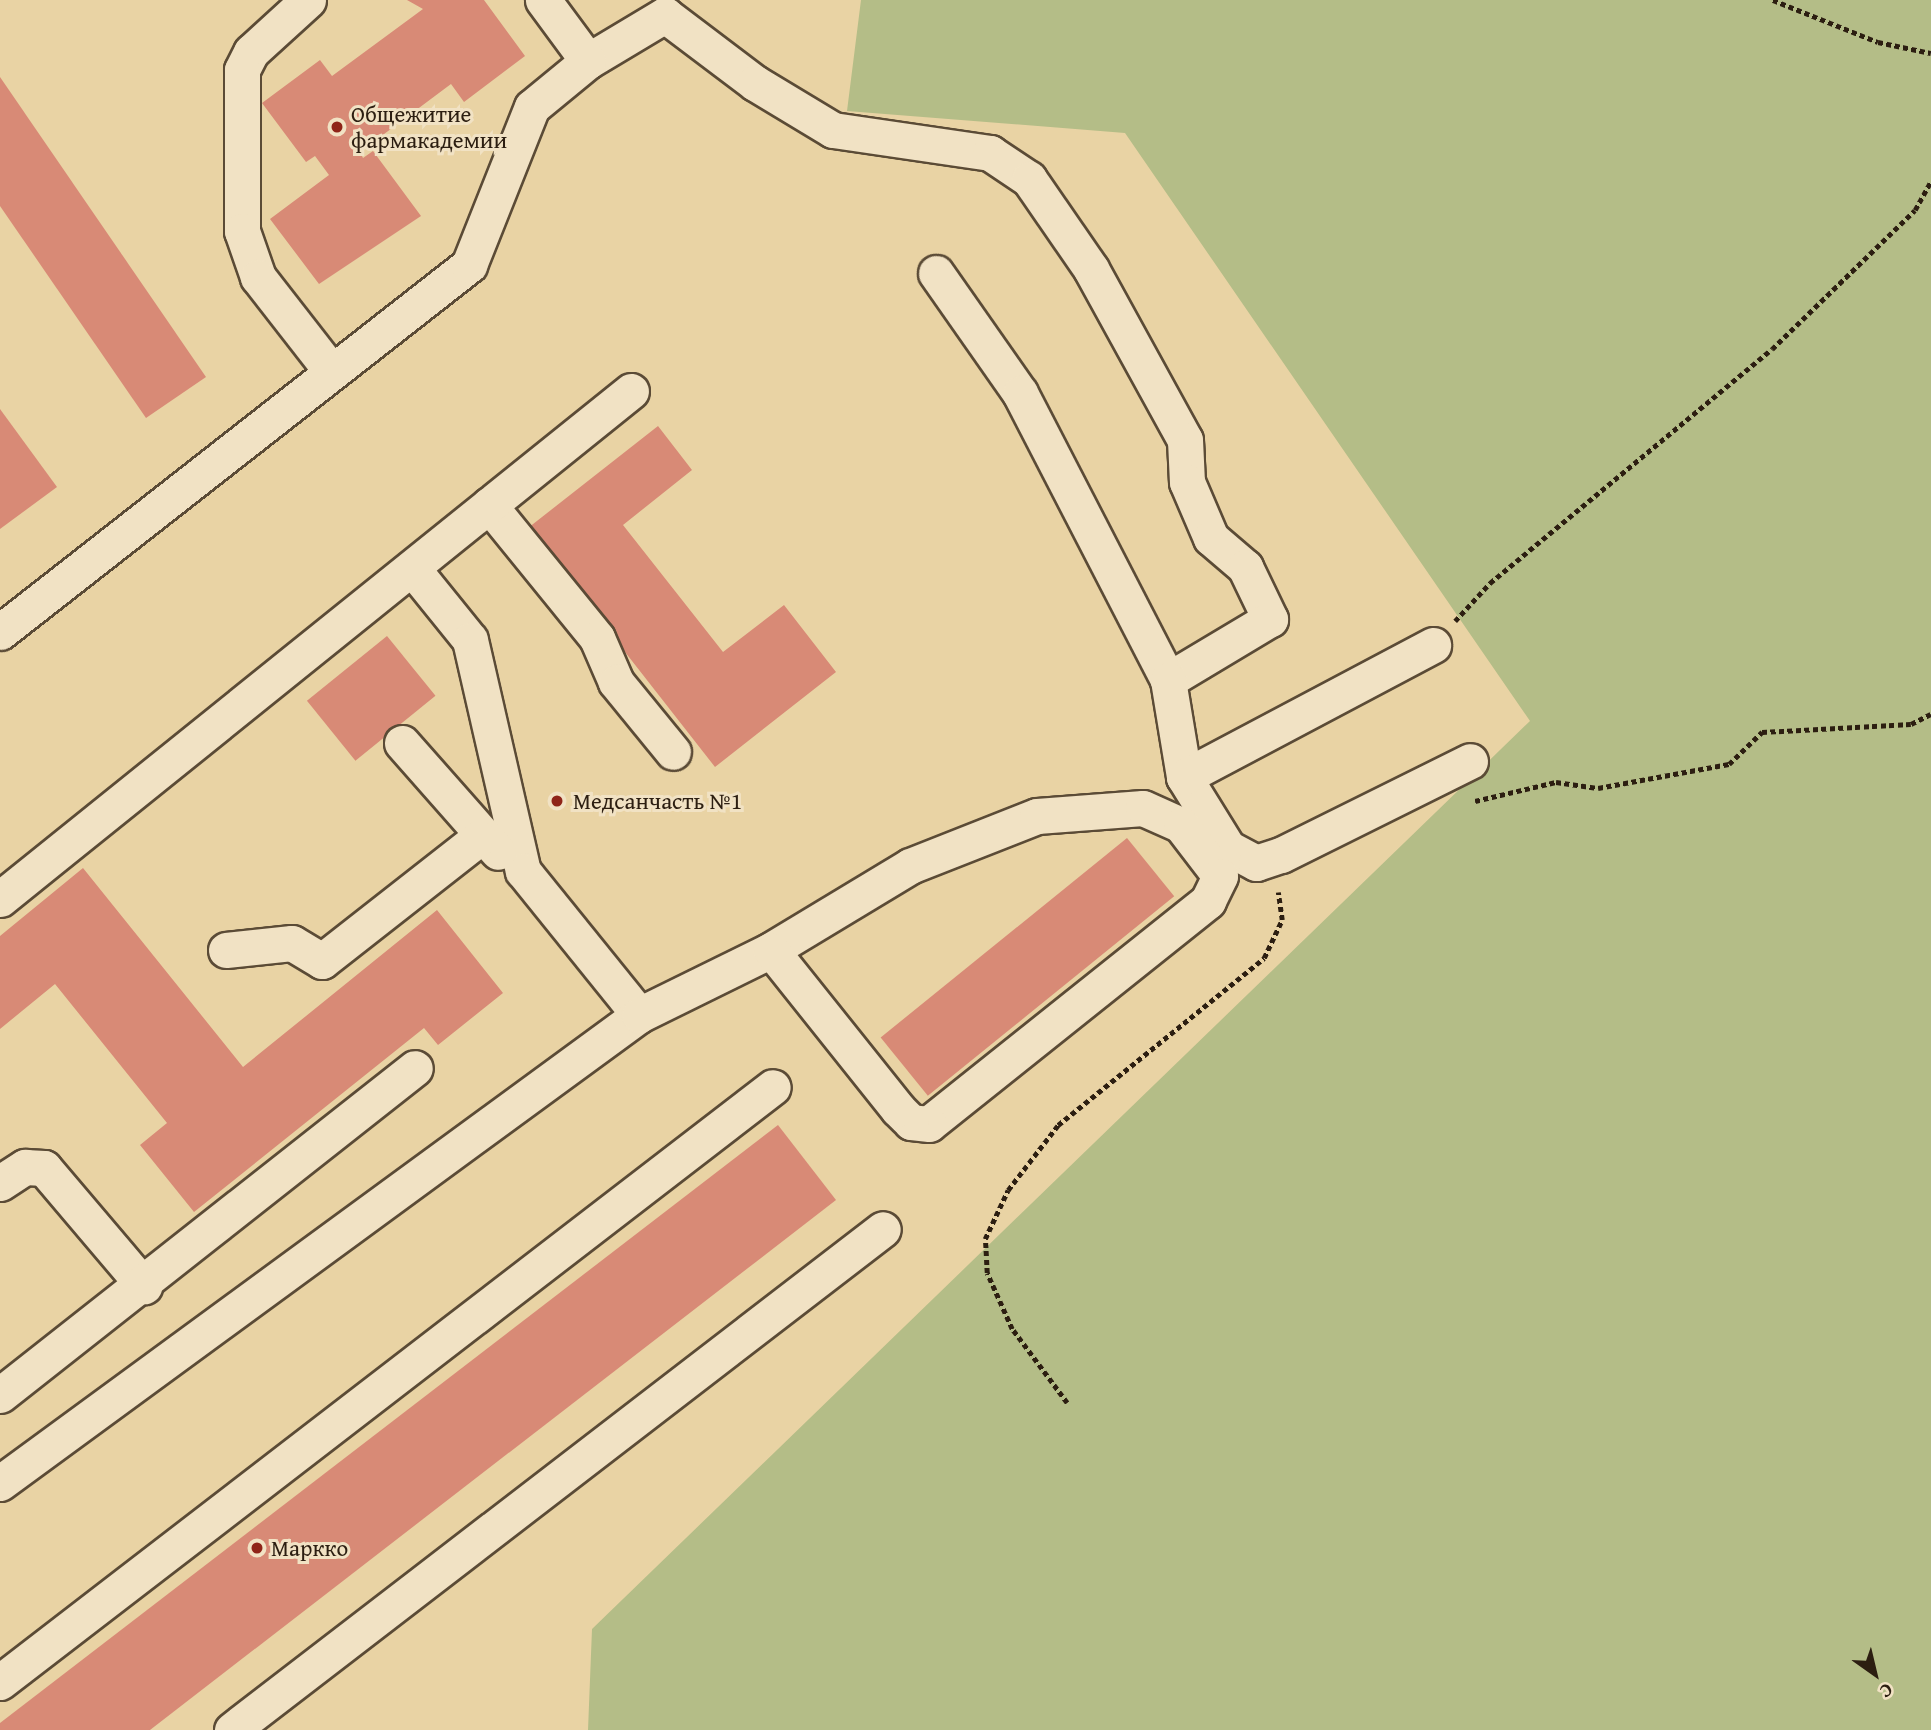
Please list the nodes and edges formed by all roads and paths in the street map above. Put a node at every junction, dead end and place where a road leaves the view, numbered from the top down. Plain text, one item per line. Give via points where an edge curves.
1 (308, 0) edge
2 (543, 0) edge
3 (1773, 0) edge
4 (1931, 54) edge
5 (589, 61) junction
6 (1931, 181) edge
7 (936, 273) dead end
8 (332, 372) junction
9 (631, 391) dead end
10 (489, 505) junction
11 (412, 568) junction
12 (0, 632) edge
13 (1433, 645) joint
14 (1168, 680) junction
15 (1931, 714) edge
16 (402, 743) dead end
17 (673, 752) dead end
18 (1470, 761) dead end
19 (1184, 777) junction
20 (1468, 802) dead end
21 (479, 838) junction
22 (1256, 863) junction
23 (523, 871) junction
24 (0, 899) edge
25 (226, 950) dead end
26 (771, 950) junction
27 (639, 1015) junction
28 (415, 1068) dead end
29 (773, 1087) dead end
30 (0, 1183) edge
31 (883, 1229) dead end
32 (144, 1286) junction
33 (0, 1395) edge
34 (1067, 1403) dead end
35 (0, 1483) edge
36 (0, 1682) edge
37 (232, 1730) edge

1 - 8 lane via 251,51 242,70 242,231 258,277
2 - 5 lane
3 - 4 path via 1878,42
5 - 8 lane via 532,107 469,265
5 - 14 lane via 665,15 755,83 833,130 990,153 1029,179 1091,269 1185,440 1186,482 1211,538 1245,567 1270,619
6 - 13 path via 1915,210 1772,349 1490,583
7 - 14 lane via 1020,393
8 - 12 lane
9 - 10 lane
10 - 11 lane
10 - 17 lane via 597,638 616,682
11 - 23 lane via 470,640
11 - 24 lane
13 - 19 lane
14 - 19 lane
15 - 20 path via 1911,724 1762,733 1729,764 1598,788 1556,782
16 - 21 lane
18 - 22 lane
19 - 22 lane via 1228,848
21 - 23 lane
21 - 25 lane via 322,961 292,943
22 - 34 path via 1278,892 1282,920 1264,958 1058,1125 1009,1190 985,1239 987,1273 1012,1329
23 - 27 lane
26 - 26 lane via 910,866 1037,816 1099,808 1164,812 1220,876 1208,901 929,1124 911,1122 898,1109
26 - 27 lane
27 - 35 lane
28 - 32 lane
29 - 36 lane
30 - 32 lane via 25,1167 44,1168
31 - 37 lane
32 - 33 lane

